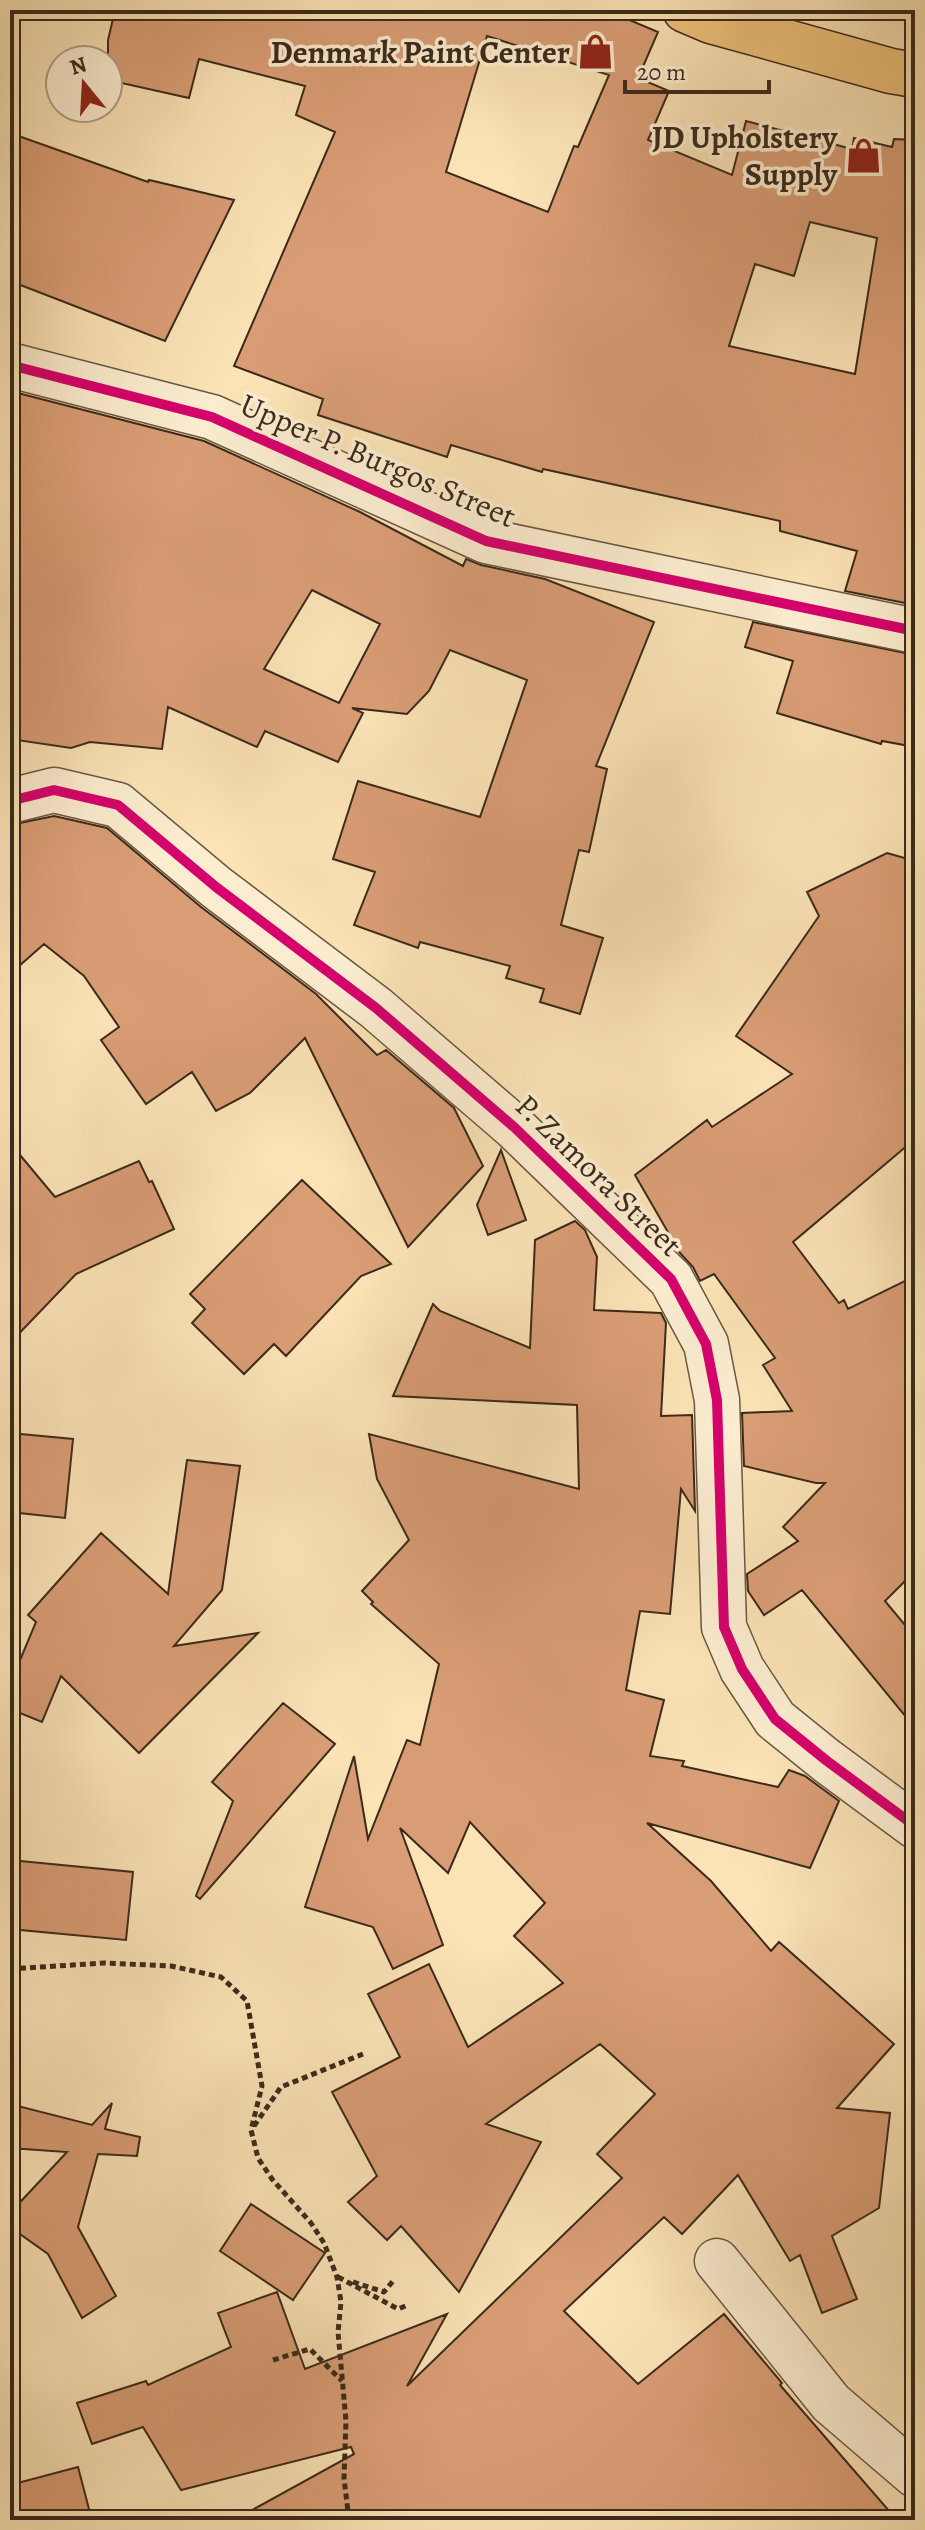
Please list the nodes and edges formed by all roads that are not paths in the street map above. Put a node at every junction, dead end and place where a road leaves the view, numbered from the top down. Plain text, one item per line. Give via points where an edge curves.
1 (685, 10) edge
2 (915, 75) edge
3 (10, 365) edge
4 (915, 631) edge
5 (10, 801) edge
6 (915, 1826) edge
7 (717, 2261) dead end
8 (915, 2475) edge

1 - 2 highway
3 - 4 street, Upper P. Burgos Street via 212,417 486,541
5 - 6 street, P. Zamora Street via 54,790 118,805 376,1008 514,1127 671,1279 706,1344 714,1386 724,1627 742,1669 775,1719
7 - 8 street via 831,2403

